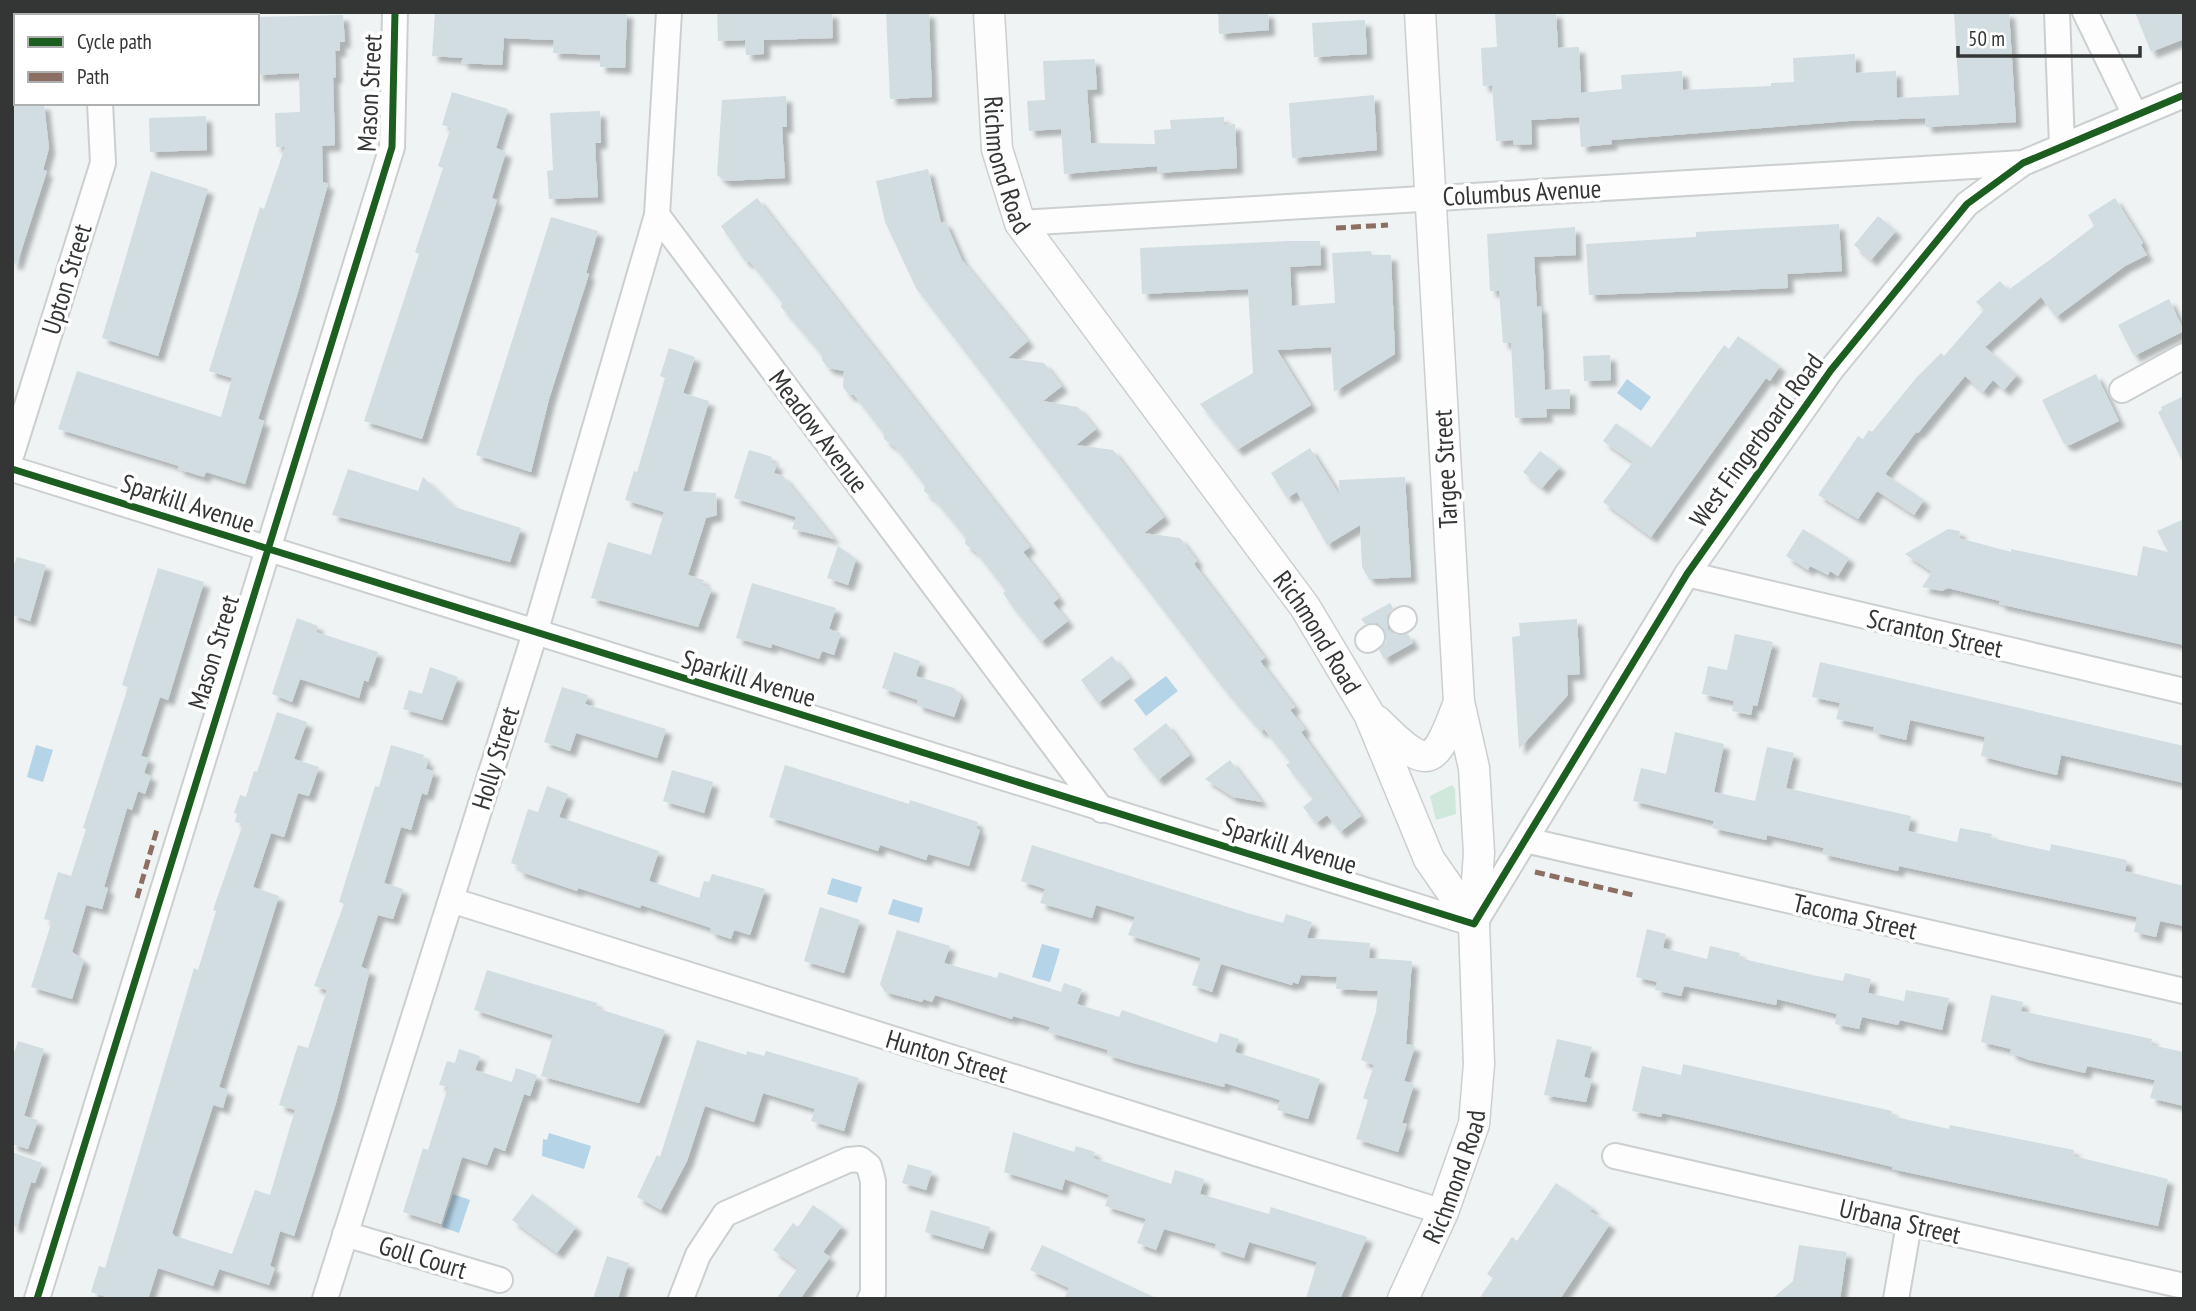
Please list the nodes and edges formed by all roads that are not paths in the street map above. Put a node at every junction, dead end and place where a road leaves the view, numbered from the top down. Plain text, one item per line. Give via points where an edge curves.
1 (394, 12) edge
2 (669, 12) edge
3 (989, 12) edge
4 (1420, 12) edge
5 (2057, 12) edge
6 (2085, 12) edge
7 (2184, 95) edge
8 (100, 105) edge
9 (2135, 115) junction
10 (2062, 146) junction
11 (2023, 163) junction
12 (1429, 198) junction
13 (657, 215) junction
14 (1020, 223) junction
15 (2184, 356) edge
16 (2122, 390) dead end
17 (12, 453) edge
18 (12, 469) edge
19 (267, 550) junction
20 (1687, 574) junction
21 (535, 634) junction
22 (2184, 691) edge
23 (1459, 702) junction
24 (1369, 714) junction
25 (1102, 810) junction
26 (1525, 840) junction
27 (451, 900) junction
28 (1474, 924) junction
29 (2184, 991) edge
30 (1615, 1156) dead end
31 (1443, 1212) junction
32 (1909, 1224) junction
33 (345, 1234) junction
34 (500, 1280) dead end
35 (2184, 1286) edge
36 (876, 1297) edge
37 (37, 1299) edge
38 (325, 1299) edge
39 (681, 1299) edge
40 (1403, 1299) edge
41 (1896, 1299) edge

1 - 19 street, Mason Street via 392,146
2 - 13 street
3 - 14 main road, Richmond Road via 997,149
4 - 12 main road, Targee Street
5 - 10 street
6 - 9 street
7 - 9 street, West Fingerboard Road
8 - 17 street, Upton Street via 103,163
9 - 10 street, West Fingerboard Road
10 - 11 street, West Fingerboard Road
11 - 12 street, Columbus Avenue
11 - 20 street, West Fingerboard Road via 1966,204 1840,359
12 - 14 street, Columbus Avenue
12 - 23 main road, Targee Street
13 - 21 street, Holly Street
13 - 25 street, Meadow Avenue
14 - 24 main road, Richmond Road via 1305,607
15 - 16 street
18 - 19 street, Sparkill Avenue
19 - 21 street, Sparkill Avenue
19 - 37 street, Mason Street
20 - 22 street, Scranton Street
20 - 26 street, West Fingerboard Road
21 - 25 street, Sparkill Avenue
21 - 27 street, Holly Street
23 - 24 main road via 1446,738 1436,752 1425,757 1413,755
23 - 28 main road, Targee Street via 1474,768 1479,857
24 - 28 main road, Richmond Road via 1429,859
25 - 28 street, Sparkill Avenue
26 - 28 street, West Fingerboard Road
26 - 29 street, Tacoma Street
27 - 31 street, Hunton Street
27 - 33 street, Holly Street
28 - 31 main road, Richmond Road via 1479,1064 1474,1124
30 - 32 street, Urbana Street
31 - 40 main road, Richmond Road
32 - 35 street, Urbana Street
32 - 41 street
33 - 34 street, Goll Court
33 - 38 street, Holly Street
36 - 39 street via 873,1181 869,1166 860,1159 848,1160 725,1214 698,1255

